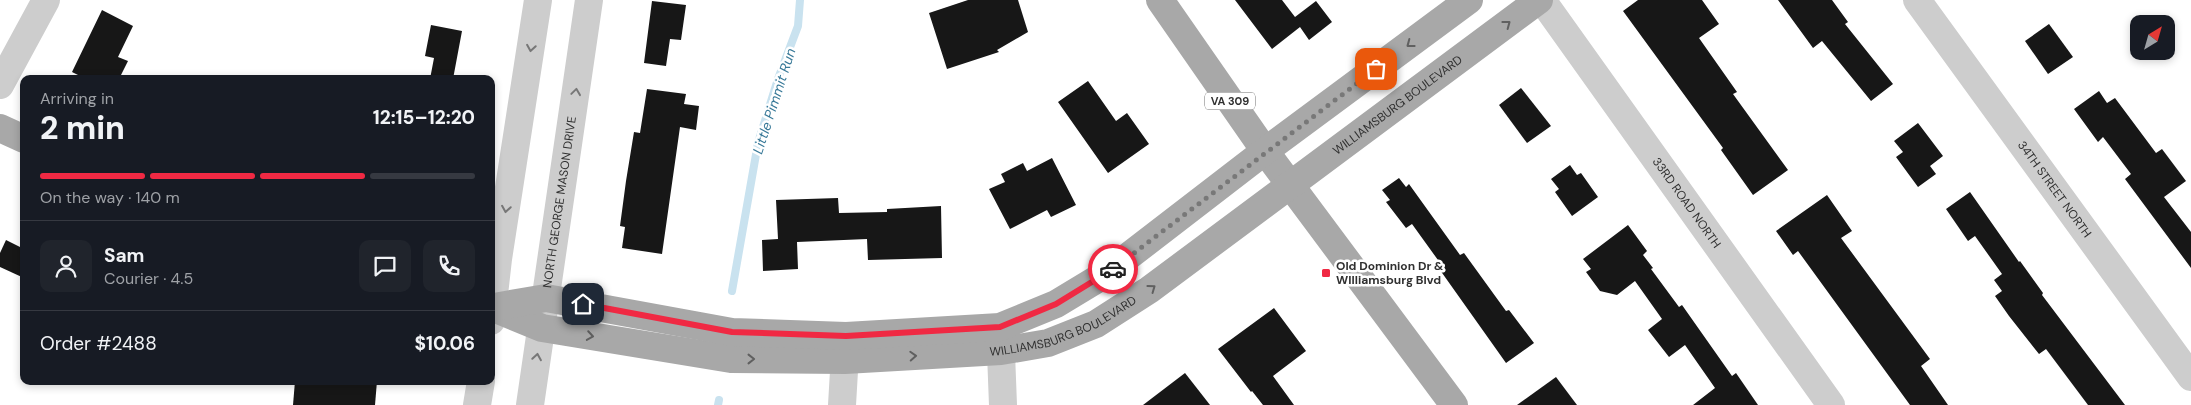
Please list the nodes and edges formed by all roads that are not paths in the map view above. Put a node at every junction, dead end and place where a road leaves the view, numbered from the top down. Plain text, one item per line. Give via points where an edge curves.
1 (46, 0) edge
2 (538, 0) edge
3 (589, 0) edge
4 (1160, 0) edge
5 (1470, 0) edge
6 (1541, 0) edge
7 (1917, 0) edge
8 (0, 85) edge
9 (0, 128) edge
10 (20, 138) edge
11 (1266, 151) junction
12 (1290, 184) junction
13 (495, 286) edge
14 (546, 298) junction
15 (495, 311) edge
16 (495, 313) edge
17 (542, 328) junction
18 (1000, 339) junction
19 (845, 348) junction
20 (2191, 377) edge
21 (480, 385) edge
22 (478, 405) edge
23 (530, 405) edge
24 (842, 405) edge
25 (1002, 405) edge
26 (1454, 405) edge
27 (1832, 405) edge

1 - 8 street
2 -> 13 street
14 -> 3 street, NORTH GEORGE MASON DRIVE
4 - 11 main road, VA 309
5 -> 11 main road, WILLIAMSBURG BOULEVARD
12 -> 6 main road, WILLIAMSBURG BOULEVARD
6 - 27 street, 33RD ROAD NORTH
7 - 20 street, 34TH STREET NORTH
9 - 10 main road
11 - 12 main road, VA 309
11 - 18 main road, WILLIAMSBURG BOULEVARD via 1104,275
18 -> 12 main road, WILLIAMSBURG BOULEVARD via 1048,343 1096,324 1149,290
12 - 26 main road, VA 309
14 - 15 main road, WILLIAMSBURG BOULEVARD
14 - 17 street, NORTH GEORGE MASON DRIVE
14 - 19 main road, WILLIAMSBURG BOULEVARD via 732,332
16 - 17 main road, WILLIAMSBURG BOULEVARD
17 -> 19 main road, WILLIAMSBURG BOULEVARD via 731,359
23 -> 17 street, NORTH GEORGE MASON DRIVE
18 - 19 main road, WILLIAMSBURG BOULEVARD
18 - 25 street
19 - 24 street
21 - 22 street

